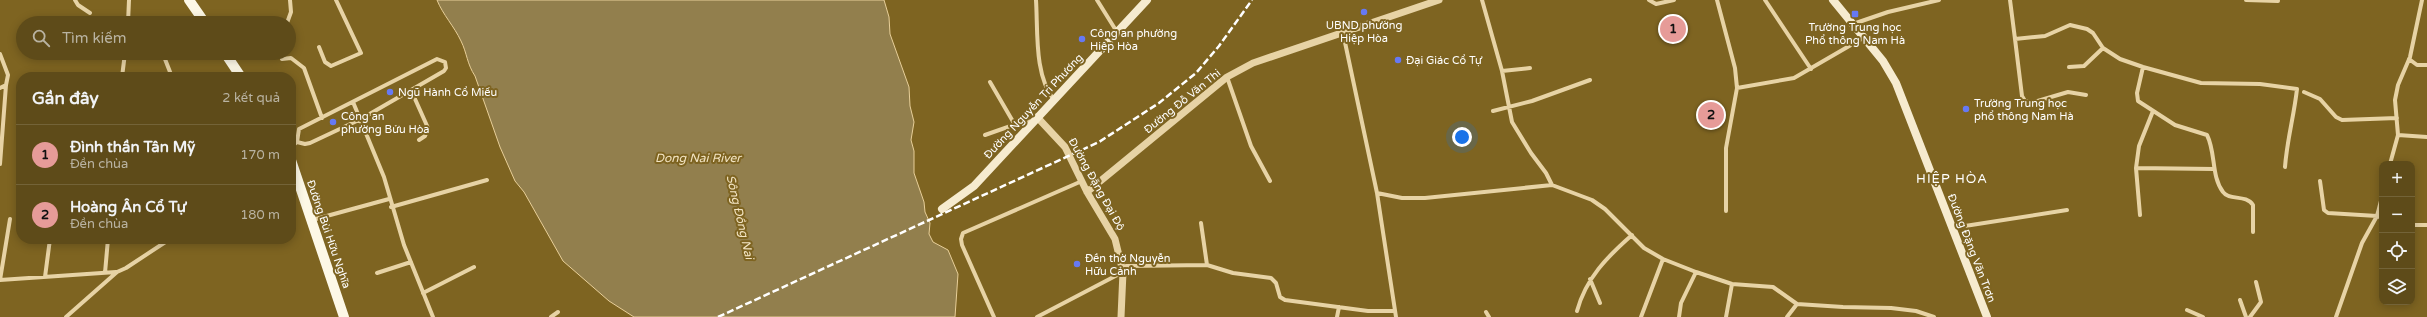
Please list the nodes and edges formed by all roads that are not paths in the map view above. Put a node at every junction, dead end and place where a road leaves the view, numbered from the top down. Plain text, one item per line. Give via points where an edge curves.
1 (75, 0) edge
2 (129, 0) edge
3 (189, 0) edge
4 (290, 0) edge
5 (336, 0) edge
6 (1036, 0) edge
7 (1097, 0) edge
8 (1147, 0) edge
9 (1439, 0) edge
10 (1482, 0) edge
11 (1650, 0) edge
12 (1674, 0) edge
13 (1718, 0) edge
14 (1765, 0) edge
15 (1833, 0) edge
16 (1937, 0) edge
17 (2010, 0) edge
18 (2246, 0) edge
19 (2422, 0) edge
20 (2278, 1) edge
21 (1419, 3) edge
22 (90, 13) dead end
23 (128, 16) edge
24 (200, 16) edge
25 (290, 16) edge
26 (1852, 25) junction
27 (1117, 32) junction
28 (1343, 33) junction
29 (1863, 38) junction
30 (2015, 39) junction
31 (319, 47) dead end
32 (2103, 48) junction
33 (0, 54) edge
34 (2409, 59) junction
35 (124, 60) edge
36 (165, 60) edge
37 (230, 60) edge
38 (294, 60) edge
39 (2427, 65) edge
40 (2069, 67) dead end
41 (1530, 68) dead end
42 (2143, 68) junction
43 (1811, 69) junction
44 (123, 72) edge
45 (170, 72) edge
46 (238, 72) edge
47 (1502, 72) junction
48 (1227, 77) junction
49 (1590, 80) dead end
50 (990, 82) dead end
51 (6, 85) junction
52 (0, 88) edge
53 (1737, 88) junction
54 (412, 90) junction
55 (2304, 92) dead end
56 (2086, 95) dead end
57 (1054, 100) junction
58 (354, 102) junction
59 (1509, 108) junction
60 (1493, 111) dead end
61 (2152, 111) junction
62 (322, 118) junction
63 (361, 118) junction
64 (2397, 118) junction
65 (1035, 119) junction
66 (1015, 125) junction
67 (2398, 134) junction
68 (985, 135) dead end
69 (2427, 137) edge
70 (419, 140) dead end
71 (297, 142) joint
72 (2391, 161) edge
73 (0, 164) edge
74 (2285, 167) dead end
75 (2136, 168) junction
76 (2214, 169) junction
77 (296, 174) edge
78 (487, 180) dead end
79 (1082, 180) junction
80 (1270, 180) dead end
81 (2320, 181) dead end
82 (1552, 185) junction
83 (1087, 192) junction
84 (1377, 193) junction
85 (389, 199) junction
86 (391, 207) junction
87 (941, 207) dead end
88 (2379, 208) edge
89 (2067, 210) dead end
90 (1726, 211) dead end
91 (2140, 215) dead end
92 (2377, 216) junction
93 (10, 219) dead end
94 (312, 220) junction
95 (1201, 223) dead end
96 (2415, 225) edge
97 (2427, 225) edge
98 (1952, 228) junction
99 (2253, 232) dead end
100 (1632, 235) junction
101 (49, 244) edge
102 (107, 244) edge
103 (162, 244) edge
104 (1663, 259) junction
105 (411, 262) junction
106 (1207, 265) junction
107 (474, 267) dead end
108 (1125, 269) junction
109 (117, 272) junction
110 (1696, 272) junction
111 (104, 273) junction
112 (377, 273) dead end
113 (45, 277) junction
114 (1590, 279) junction
115 (0, 280) edge
116 (2256, 282) dead end
117 (1732, 284) junction
118 (423, 293) junction
119 (2240, 300) dead end
120 (1600, 303) dead end
121 (1797, 304) junction
122 (1339, 307) junction
123 (1577, 310) dead end
124 (2187, 310) dead end
125 (1395, 311) junction
126 (558, 312) dead end
127 (1486, 312) dead end
128 (66, 317) edge
129 (344, 317) edge
130 (433, 317) edge
131 (551, 317) edge
132 (994, 317) edge
133 (1037, 317) edge
134 (1121, 317) edge
135 (1337, 317) edge
136 (1396, 317) edge
137 (1489, 317) edge
138 (1642, 317) edge
139 (1679, 317) edge
140 (1726, 317) edge
141 (1787, 317) edge
142 (1934, 317) edge
143 (1987, 317) edge
144 (2203, 317) edge
145 (2246, 317) edge
146 (2250, 317) edge
147 (2336, 317) edge

1 - 22 street
2 - 23 street
3 - 24 main road
4 - 25 street
5 - 31 street via 361,53 331,66 325,62
6 - 57 street via 1041,73 1046,90
7 - 27 street
8 - 27 main road, Đường Nguyễn Tri Phương
9 - 21 street, Đường Đỗ Văn Thi
10 - 47 street
11 - 12 street via 1656,4
13 - 53 street via 1735,68
14 - 43 street
15 - 26 main road, Đường Đặng Văn Trơn
16 - 26 street via 1888,12
17 - 30 street
18 - 20 street
19 - 34 street
21 - 28 street, Đường Đỗ Văn Thi
26 - 29 main road, Đường Đặng Văn Trơn
27 - 57 main road, Đường Nguyễn Tri Phương
28 - 48 street, Đường Đỗ Văn Thi via 1254,64
28 - 84 street
29 - 43 street
29 - 98 main road, Đường Đặng Văn Trơn via 1883,61 1896,82
30 - 32 street via 2045,36 2070,26 2094,33
30 - 56 street via 2022,96 2025,101 2031,103 2068,92
32 - 40 street via 2084,66
32 - 42 street via 2120,59
33 - 51 street via 8,76
34 - 39 street via 2417,65
34 - 64 street via 2398,85 2395,100
35 - 44 street
36 - 45 street
37 - 46 main road
38 - 62 street via 304,68
41 - 47 street
42 - 61 street via 2137,93 2138,101
42 - 74 street via 2201,83 2260,84 2297,89 2293,121 2287,138
43 - 53 street via 1784,81
47 - 59 street
48 - 80 street via 1251,146
48 - 83 street, Đường Đỗ Văn Thi
49 - 59 street
50 - 66 street
51 - 52 street
51 - 73 street
53 - 90 street via 1726,148
54 - 58 street via 444,71 445,62 437,59
54 - 63 street
54 - 70 street via 428,128 425,136
55 - 64 street via 2320,99 2342,120
57 - 65 main road, Đường Nguyễn Tri Phương
58 - 62 street
58 - 63 street
59 - 60 street
59 - 82 street via 1512,122
61 - 75 street via 2139,146
61 - 76 street via 2175,125 2207,135
62 - 71 street via 299,129
63 - 71 street via 310,143
63 - 85 street via 384,177
64 - 67 street
65 - 66 street
65 - 79 street, Đường Đặng Đại Độ via 1065,147
65 - 87 main road, Đường Nguyễn Tri Phương via 962,196
66 - 68 street
67 - 69 street
67 - 72 street
75 - 76 street
75 - 91 street
76 - 99 street via 2225,195 2251,202
77 - 94 main road, Đường Bùi Hữu Nghĩa
78 - 86 street
79 - 83 street, Đường Đặng Đại Độ
79 - 132 street via 963,233 962,245
81 - 92 street via 2324,210 2338,215
82 - 84 street via 1425,198 1402,198
82 - 100 street via 1592,200
83 - 108 street, Đường Đặng Đại Độ via 1115,239
84 - 125 street
85 - 86 street
85 - 94 street
86 - 105 street
88 - 92 street
89 - 98 street
92 - 147 street via 2362,243
93 - 115 street
94 - 129 main road, Đường Bùi Hữu Nghĩa
95 - 106 street
96 - 97 street
98 - 143 main road, Đường Đặng Văn Trơn
100 - 104 street via 1644,248
100 - 114 street via 1602,262
101 - 113 street
102 - 111 street
103 - 109 street
104 - 110 street
104 - 138 street
105 - 112 street
105 - 118 street
106 - 108 street
106 - 122 street via 1233,273 1270,278 1276,283 1282,299
107 - 118 street
108 - 133 street
108 - 134 street, Đường Đặng Đại Độ
109 - 111 street
109 - 128 street
110 - 117 street
110 - 139 street via 1681,303
111 - 113 street
113 - 115 street
114 - 120 street
114 - 123 street via 1581,294
116 - 146 street via 2261,302
117 - 121 street via 1773,287
117 - 140 street
118 - 130 street
119 - 145 street
121 - 141 street
121 - 142 street via 1892,308 1916,311
122 - 125 street
122 - 135 street
124 - 144 street
125 - 136 street
126 - 131 street
127 - 137 street

